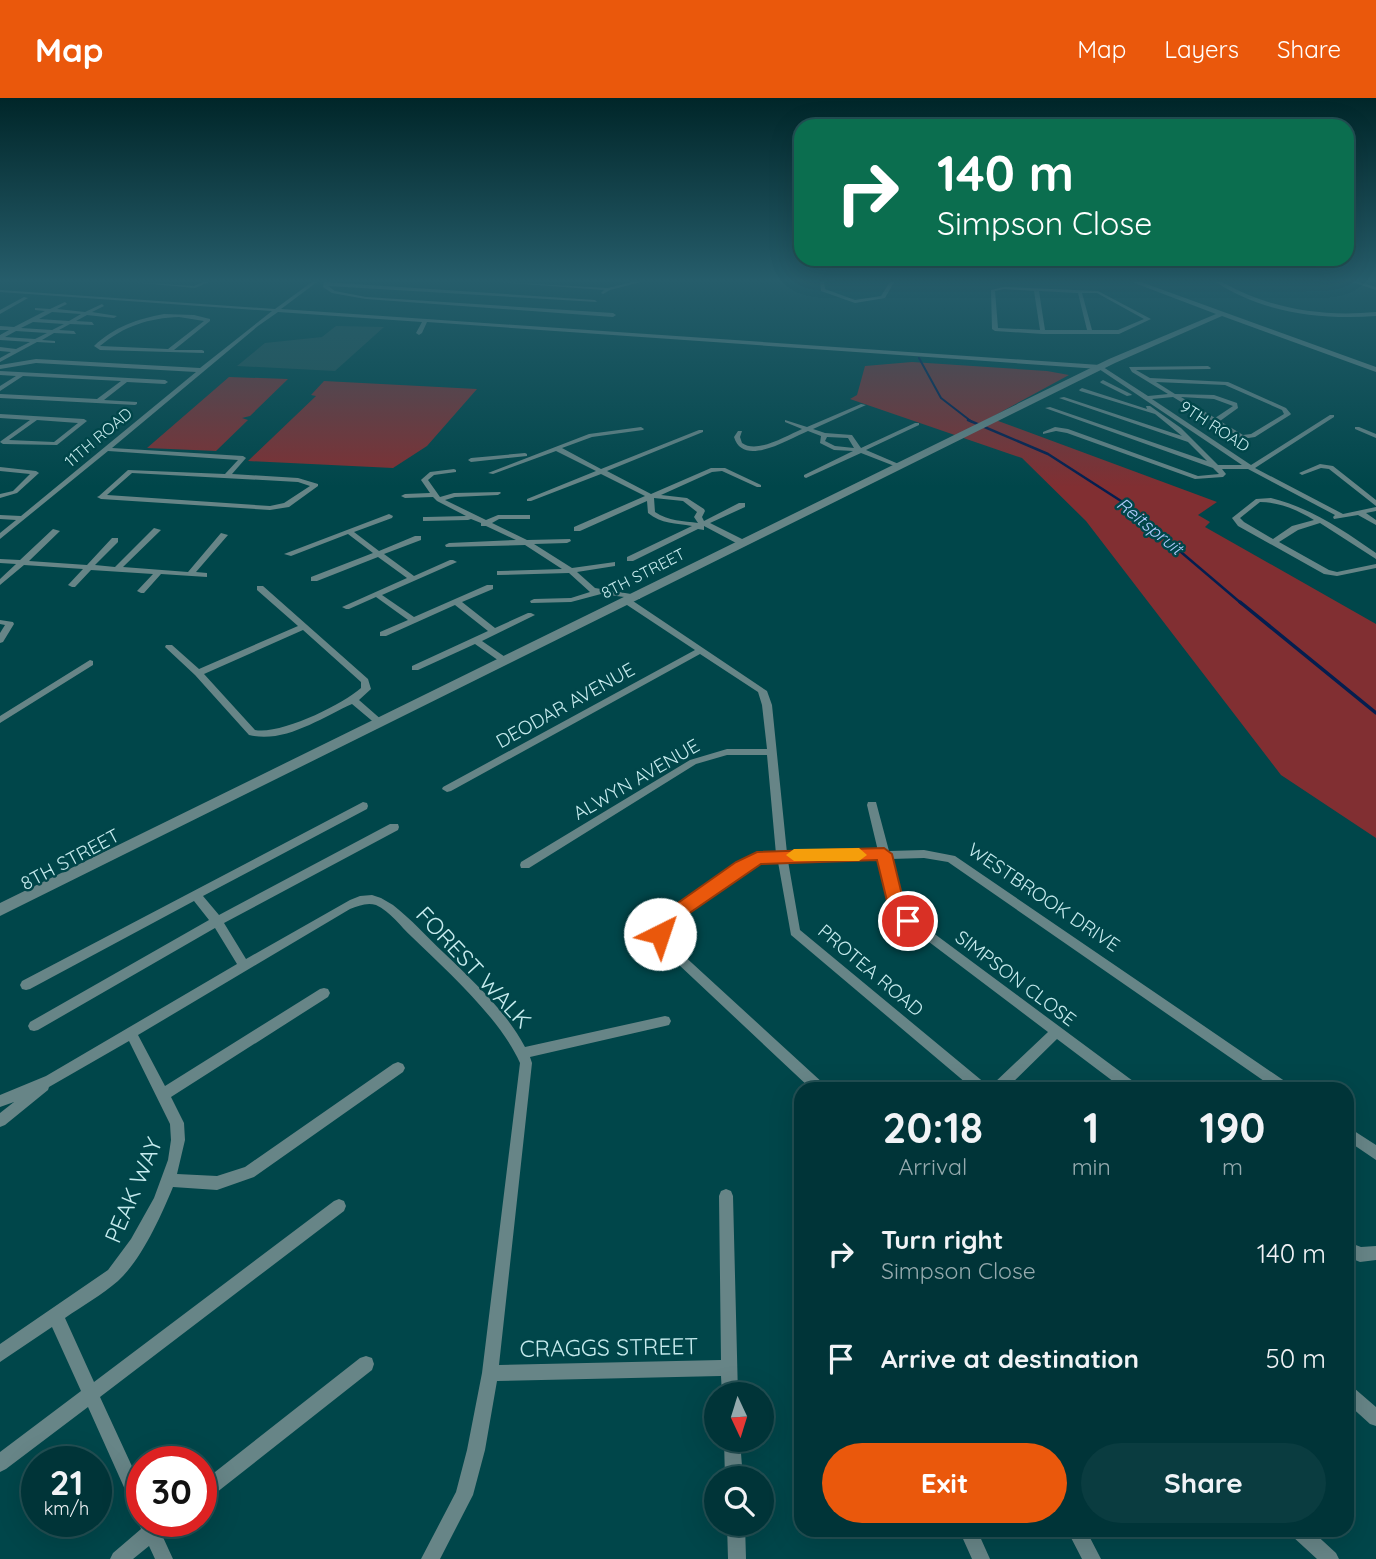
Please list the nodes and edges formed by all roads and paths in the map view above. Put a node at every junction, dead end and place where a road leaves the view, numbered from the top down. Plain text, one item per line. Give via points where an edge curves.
1 (11, 350) edge
2 (137, 350) edge
3 (143, 350) edge
4 (225, 350) edge
5 (858, 350) edge
6 (1135, 350) edge
7 (1323, 350) edge
8 (18, 351) joint
9 (169, 351) joint
10 (202, 352) dead end
11 (0, 360) edge
12 (117, 366) junction
13 (0, 367) edge
14 (1100, 367) junction
15 (1208, 368) dead end
16 (200, 370) junction
17 (1376, 370) edge
18 (0, 373) edge
19 (21, 375) junction
20 (98, 379) junction
21 (126, 380) junction
22 (1149, 380) junction
23 (165, 382) dead end
24 (1103, 382) dead end
25 (0, 389) edge
26 (1082, 390) dead end
27 (1166, 392) junction
28 (0, 396) edge
29 (1174, 396) junction
30 (1145, 397) junction
31 (1062, 398) dead end
32 (98, 401) junction
33 (135, 403) dead end
34 (863, 405) dead end
35 (1048, 408) dead end
36 (1, 416) edge
37 (1161, 416) junction
38 (1332, 416) dead end
39 (36, 418) junction
40 (787, 421) dead end
41 (1215, 421) junction
42 (917, 424) dead end
43 (1357, 428) dead end
44 (641, 429) dead end
45 (807, 429) junction
46 (701, 431) dead end
47 (740, 432) dead end
48 (1045, 433) dead end
49 (824, 435) junction
50 (1376, 436) edge
51 (1191, 440) junction
52 (2, 443) edge
53 (556, 448) junction
54 (105, 449) junction
55 (859, 450) junction
56 (542, 453) junction
57 (239, 458) junction
58 (471, 460) dead end
59 (899, 466) junction
60 (1217, 467) junction
61 (1252, 467) junction
62 (0, 469) edge
63 (454, 471) dead end
64 (599, 471) junction
65 (491, 473) dead end
66 (1302, 473) dead end
67 (216, 476) junction
68 (227, 476) junction
69 (806, 476) dead end
70 (759, 486) dead end
71 (498, 493) dead end
72 (0, 496) edge
73 (405, 496) dead end
74 (650, 496) junction
75 (436, 498) junction
76 (529, 500) dead end
77 (743, 505) dead end
78 (1376, 506) edge
79 (1359, 512) junction
80 (389, 516) dead end
81 (1342, 516) junction
82 (0, 517) edge
83 (527, 517) dead end
84 (23, 518) junction
85 (470, 518) junction
86 (426, 519) dead end
87 (1319, 520) junction
88 (1376, 523) edge
89 (484, 524) junction
90 (701, 524) junction
91 (577, 529) dead end
92 (157, 530) dead end
93 (56, 531) dead end
94 (348, 531) junction
95 (224, 535) dead end
96 (0, 537) edge
97 (418, 538) dead end
98 (115, 540) dead end
99 (567, 541) dead end
100 (1274, 542) junction
101 (527, 543) junction
102 (737, 544) junction
103 (449, 545) dead end
104 (288, 554) dead end
105 (379, 554) junction
106 (1376, 557) edge
107 (630, 559) dead end
108 (0, 561) edge
109 (22, 562) junction
110 (453, 562) dead end
111 (612, 564) dead end
112 (1376, 566) edge
113 (89, 567) junction
114 (117, 569) junction
115 (571, 571) junction
116 (159, 572) junction
117 (500, 573) dead end
118 (190, 574) junction
119 (204, 575) dead end
120 (412, 578) junction
121 (314, 579) dead end
122 (0, 583) edge
123 (72, 585) dead end
124 (490, 587) dead end
125 (260, 588) dead end
126 (141, 591) dead end
127 (598, 592) junction
128 (376, 594) junction
129 (632, 599) junction
130 (534, 601) dead end
131 (456, 602) junction
132 (346, 607) dead end
133 (531, 615) dead end
134 (413, 620) junction
135 (0, 622) edge
136 (303, 628) junction
137 (493, 631) junction
138 (383, 634) dead end
139 (0, 640) edge
140 (475, 640) junction
141 (169, 648) dead end
142 (699, 651) junction
143 (505, 661) junction
144 (90, 663) dead end
145 (415, 667) dead end
146 (198, 673) junction
147 (353, 700) junction
148 (0, 720) edge
149 (380, 723) junction
150 (772, 752) junction
151 (447, 789) dead end
152 (872, 805) dead end
153 (363, 806) dead end
154 (394, 827) dead end
155 (157, 834) junction
156 (884, 854) junction
157 (782, 855) junction
158 (525, 865) dead end
159 (196, 895) junction
160 (0, 909) edge
161 (0, 916) edge
162 (217, 921) junction
163 (244, 965) junction
164 (26, 985) dead end
165 (324, 993) dead end
166 (665, 1021) dead end
167 (34, 1026) dead end
168 (1056, 1032) junction
169 (131, 1033) junction
170 (524, 1053) junction
171 (398, 1068) dead end
172 (51, 1080) junction
173 (813, 1082) edge
174 (974, 1082) edge
175 (1004, 1082) edge
176 (1124, 1082) edge
177 (1275, 1082) edge
178 (164, 1094) junction
179 (0, 1101) edge
180 (0, 1121) edge
181 (1354, 1137) edge
182 (1376, 1153) edge
183 (167, 1180) junction
184 (726, 1196) dead end
185 (339, 1206) dead end
186 (1354, 1252) edge
187 (1376, 1253) edge
188 (55, 1315) junction
189 (0, 1354) edge
190 (366, 1364) dead end
191 (729, 1368) junction
192 (489, 1373) junction
193 (730, 1382) edge
194 (92, 1391) junction
195 (1354, 1399) edge
196 (1376, 1418) edge
197 (0, 1463) edge
198 (126, 1471) edge
199 (217, 1481) edge
200 (736, 1536) edge
201 (141, 1537) edge
202 (158, 1537) edge
203 (971, 1537) edge
204 (1080, 1537) edge
205 (1306, 1537) edge
206 (118, 1559) edge
207 (164, 1559) edge
208 (430, 1559) edge
209 (737, 1559) edge
210 (981, 1559) edge
211 (1092, 1559) edge
212 (1330, 1559) edge

1 - 8 street
2 - 12 street
3 - 9 street
4 - 16 street, 11TH ROAD
5 - 14 street, 9TH ROAD
6 - 14 street, 8TH STREET
7 - 17 street
8 - 11 street
9 - 10 street
12 - 13 street via 28,361
12 - 16 street
12 - 20 street
14 - 30 street, 9TH ROAD
14 - 59 street, 8TH STREET
15 - 22 street via 1132,367
16 - 54 street, 11TH ROAD
18 - 19 street
19 - 20 street
19 - 25 street
20 - 21 street
21 - 23 street
21 - 32 street
22 - 27 street
22 - 41 street via 1226,383 1287,414 1249,438
24 - 37 street
26 - 37 street
27 - 29 street
27 - 30 street
28 - 32 street
29 - 30 street
29 - 41 street
29 - 41 street via 1211,397 1235,404
30 - 61 street, 9TH ROAD
31 - 51 street
32 - 33 street
34 - 45 street
35 - 60 street
36 - 39 street
37 - 51 street
38 - 61 street
39 - 52 street
39 - 52 street via 84,421 55,443
40 - 45 street
42 - 55 street
43 - 50 street
44 - 53 street via 590,435
45 - 47 street via 751,450 737,442
45 - 49 street
46 - 64 street
48 - 60 street via 1068,431 1197,478 1221,476
49 - 55 street via 850,436
49 - 55 street via 821,441 829,447
51 - 60 street
53 - 56 street
53 - 64 street
54 - 57 street
54 - 84 street, 11TH ROAD
55 - 59 street
55 - 69 street
56 - 58 street
56 - 65 street
57 - 67 street
57 - 68 street
59 - 102 street, 8TH STREET
60 - 61 street
61 - 81 street, 9TH ROAD
62 - 72 street via 36,474 15,492
63 - 75 street via 427,476 424,482
64 - 74 street
64 - 76 street
66 - 78 street via 1331,467
67 - 68 street
67 - 68 street via 130,471 102,497 270,508 286,505 316,485
70 - 74 street via 716,469
71 - 75 street
73 - 75 street
74 - 90 street via 655,516
74 - 90 street via 691,501 699,507
74 - 91 street
75 - 85 street
77 - 90 street
78 - 79 street
79 - 81 street
79 - 88 street
80 - 94 street
81 - 87 street
82 - 84 street
83 - 89 street via 498,517
84 - 96 street, 11TH ROAD
85 - 86 street
85 - 89 street
87 - 100 street
87 - 100 street via 1273,501 1258,500 1237,520
87 - 106 street
89 - 101 street
90 - 102 street
90 - 107 street
92 - 114 street
93 - 109 street
94 - 104 street
94 - 105 street
95 - 118 street
97 - 105 street
98 - 113 street
99 - 101 street
100 - 112 street via 1332,573
101 - 103 street
101 - 115 street
102 - 129 street, 8TH STREET
105 - 120 street
105 - 121 street
108 - 109 street
109 - 113 street
109 - 122 street
110 - 120 street
111 - 115 street
113 - 114 street
113 - 123 street
114 - 116 street
115 - 117 street
115 - 127 street
116 - 118 street
116 - 126 street
118 - 119 street
120 - 128 street
124 - 131 street
125 - 136 street
127 - 129 street
127 - 130 street via 571,600
128 - 132 street
128 - 134 street
129 - 142 street, PROTEA ROAD
129 - 143 street, 8TH STREET
131 - 134 street
131 - 137 street
133 - 137 street
134 - 138 street
135 - 139 street via 10,624
136 - 146 street
136 - 147 street via 365,681 366,689
137 - 140 street
140 - 143 street
140 - 145 street
141 - 146 street
142 - 150 street, PROTEA ROAD via 762,691
142 - 151 street, DEODAR AVENUE
143 - 149 street, 8TH STREET
144 - 148 street
146 - 147 street via 260,737
147 - 149 street
149 - 155 street, 8TH STREET
150 - 157 street, PROTEA ROAD
150 - 158 street, ALWYN AVENUE via 727,752 693,762
152 - 156 street, SIMPSON CLOSE
153 - 159 street
154 - 162 street
155 - 160 street, 8TH STREET
155 - 161 street, 8TH STREET
156 - 157 street, WESTBROOK DRIVE
156 - 168 street, SIMPSON CLOSE via 900,914
156 - 177 street, WESTBROOK DRIVE via 951,859
157 - 173 street, WESTBROOK DRIVE via 757,858 742,866 671,916 660,934 665,945
157 - 174 street, PROTEA ROAD via 792,924 802,941
159 - 162 street
159 - 164 street
162 - 163 street
162 - 167 street
163 - 169 street, FOREST WALK
163 - 170 street, FOREST WALK via 346,906 379,899 501,1023
165 - 178 street
166 - 170 street
168 - 175 street
168 - 176 street, SIMPSON CLOSE
169 - 172 street, FOREST WALK
169 - 178 street, PEAK WAY
170 - 192 street, FOREST WALK via 523,1097
171 - 183 street via 249,1172 217,1183
172 - 179 street, FOREST WALK
172 - 180 street, FOREST WALK
178 - 183 street, PEAK WAY via 180,1136
181 - 182 street
183 - 188 street, PEAK WAY via 128,1259 113,1275
184 - 191 street
185 - 194 street
186 - 187 street
188 - 189 street, PEAK WAY
188 - 194 street
190 - 199 street
191 - 192 street, CRAGGS STREET
191 - 193 street
192 - 208 street, FOREST WALK via 471,1475
194 - 197 street
194 - 198 street
195 - 196 street
200 - 209 street
201 - 206 street
202 - 207 street
203 - 210 street
204 - 211 street
205 - 212 street

